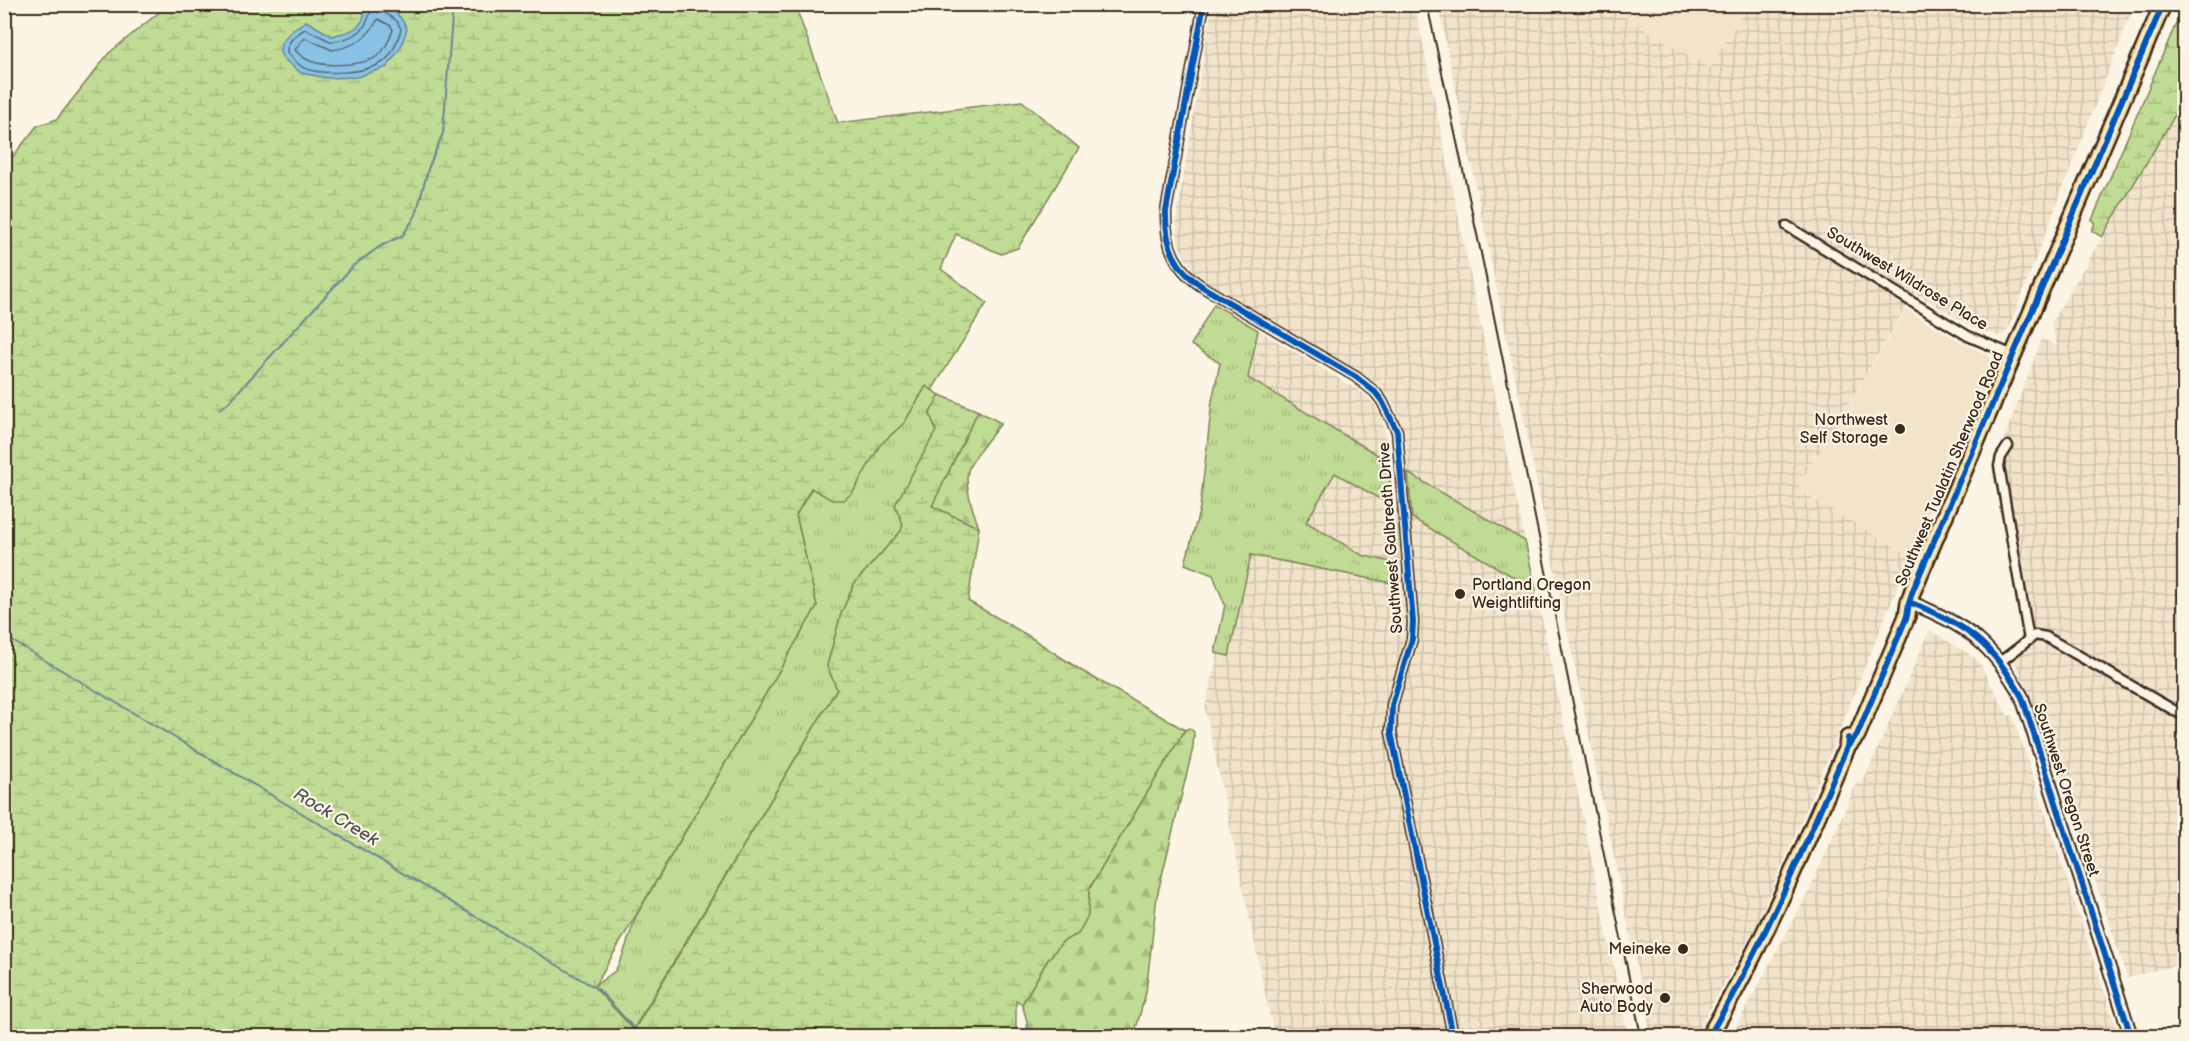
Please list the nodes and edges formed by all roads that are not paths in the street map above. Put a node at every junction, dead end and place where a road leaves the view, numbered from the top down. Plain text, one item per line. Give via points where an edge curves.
1 (1204, 4) edge
2 (2163, 4) edge
3 (1787, 226) dead end
4 (2013, 355) junction
5 (2008, 446) dead end
6 (1909, 602) junction
7 (2029, 640) junction
8 (2000, 662) junction
9 (2184, 716) edge
10 (1453, 1036) edge
11 (1709, 1036) edge
12 (2132, 1036) edge

1 - 10 street, Southwest Galbreath Drive via 1166,211 1166,238 1177,263 1196,283 1375,392 1397,431 1413,622 1412,639 1392,705 1390,732
2 - 4 highway, Southwest Tualatin Sherwood Road
3 - 4 street, Southwest Wildrose Place via 1968,336
4 - 6 highway, Southwest Tualatin Sherwood Road
5 - 7 street via 1999,466
6 - 8 main road, Southwest Oregon Street via 1958,624
6 - 11 highway, Southwest Tualatin Sherwood Road via 1907,616 1857,735 1846,747 1775,913
7 - 8 street
7 - 9 street via 2035,635 2046,637
8 - 12 main road, Southwest Oregon Street via 2026,708

